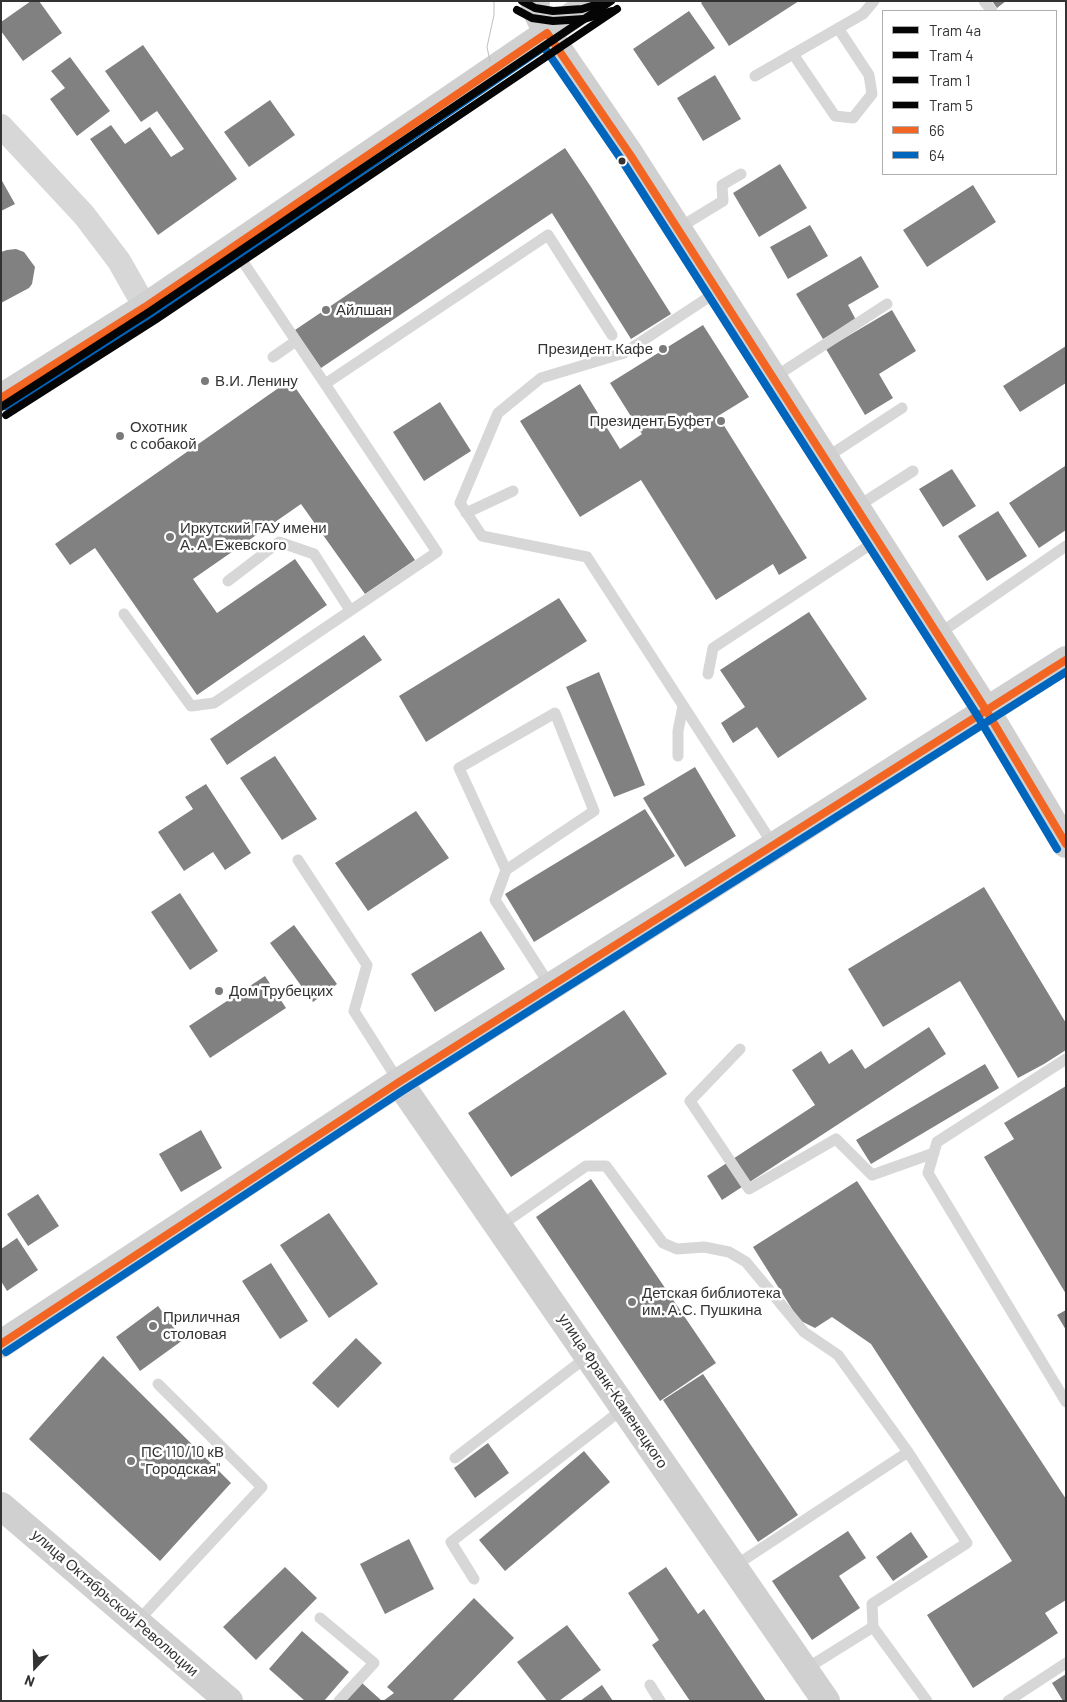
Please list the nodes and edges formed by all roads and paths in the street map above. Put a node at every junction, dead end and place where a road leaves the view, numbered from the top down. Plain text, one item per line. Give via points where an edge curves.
1 (536, 1) edge
2 (594, 1) edge
3 (874, 1) edge
4 (838, 28) junction
5 (547, 33) junction
6 (793, 54) junction
7 (755, 76) dead end
8 (1, 126) edge
9 (741, 174) dead end
10 (677, 229) junction
11 (233, 246) junction
12 (718, 291) junction
13 (887, 304) dead end
14 (145, 306) junction
15 (612, 335) dead end
16 (296, 341) junction
17 (273, 357) dead end
18 (773, 378) junction
19 (325, 384) junction
20 (1, 398) edge
21 (902, 408) dead end
22 (824, 459) junction
23 (913, 471) dead end
24 (513, 491) dead end
25 (855, 508) junction
26 (466, 513) junction
27 (876, 541) junction
28 (1066, 546) edge
29 (228, 581) dead end
30 (350, 610) junction
31 (124, 614) dead end
32 (937, 635) junction
33 (1066, 660) edge
34 (708, 674) dead end
35 (682, 706) junction
36 (986, 710) junction
37 (678, 756) dead end
38 (1066, 844) edge
39 (774, 846) junction
40 (298, 860) dead end
41 (506, 870) junction
42 (551, 986) junction
43 (740, 1049) dead end
44 (1066, 1059) edge
45 (399, 1082) junction
46 (934, 1153) junction
47 (500, 1226) junction
48 (3, 1339) edge
49 (588, 1356) junction
50 (158, 1384) dead end
51 (1066, 1402) edge
52 (624, 1408) junction
53 (908, 1452) junction
54 (455, 1458) dead end
55 (1, 1506) edge
56 (733, 1567) junction
57 (474, 1579) dead end
58 (320, 1618) dead end
59 (137, 1622) junction
60 (873, 1627) junction
61 (1066, 1663) edge
62 (804, 1670) junction
63 (650, 1686) dead end
64 (229, 1701) edge
65 (339, 1701) edge
66 (660, 1701) edge
67 (826, 1701) edge
68 (926, 1701) edge
69 (1008, 1701) edge

1 - 5 main road via 535,8
2 - 5 main road
3 - 4 lane via 863,14
4 - 6 lane
4 - 6 lane via 869,75 872,94 853,118 835,116
5 - 10 main road
5 - 11 main road
6 - 7 lane
8 - 14 street via 84,215 119,261
9 - 10 lane via 722,185 723,201
10 - 12 main road
11 - 14 main road
11 - 16 lane
12 - 18 main road
12 - 26 lane via 624,353 541,378 498,413 460,503
13 - 18 lane
14 - 20 main road
15 - 19 lane via 548,234
16 - 17 lane
16 - 19 lane
18 - 22 main road
19 - 30 lane via 437,552
21 - 22 lane
22 - 25 main road
23 - 25 lane
24 - 26 lane
25 - 27 main road
26 - 35 lane via 482,536 587,557
27 - 32 main road
27 - 34 lane via 713,648
28 - 32 lane
29 - 30 lane via 279,542 314,554
30 - 31 lane via 214,703 191,706
32 - 36 main road
33 - 36 main road
35 - 37 lane
35 - 39 lane
36 - 38 main road
36 - 39 main road
39 - 42 main road
40 - 45 lane via 367,965 354,1011
41 - 41 lane via 594,811 555,713 460,768
41 - 42 lane via 495,900
42 - 45 main road
43 - 46 lane via 690,1101 749,1189 836,1138 872,1175
44 - 46 lane via 937,1142
45 - 47 main road, улица Франк-Каменецкого
45 - 48 main road
46 - 51 lane via 928,1173
47 - 49 main road, улица Франк-Каменецкого
47 - 53 lane via 586,1166 606,1166 664,1243 677,1248 704,1246 730,1252 746,1262 804,1332 838,1355
49 - 52 main road, улица Франк-Каменецкого
49 - 54 lane
50 - 59 lane via 262,1487
52 - 56 main road, улица Франк-Каменецкого
52 - 57 lane via 451,1542
53 - 56 lane
53 - 60 lane via 967,1543 872,1604
55 - 59 main road, улица Октябрьской Революции
56 - 62 main road, улица Франк-Каменецкого
58 - 65 lane via 374,1663
59 - 64 main road, улица Октябрьской Революции
60 - 62 lane
60 - 68 lane
61 - 69 lane
62 - 67 main road, улица Франк-Каменецкого
63 - 66 lane

